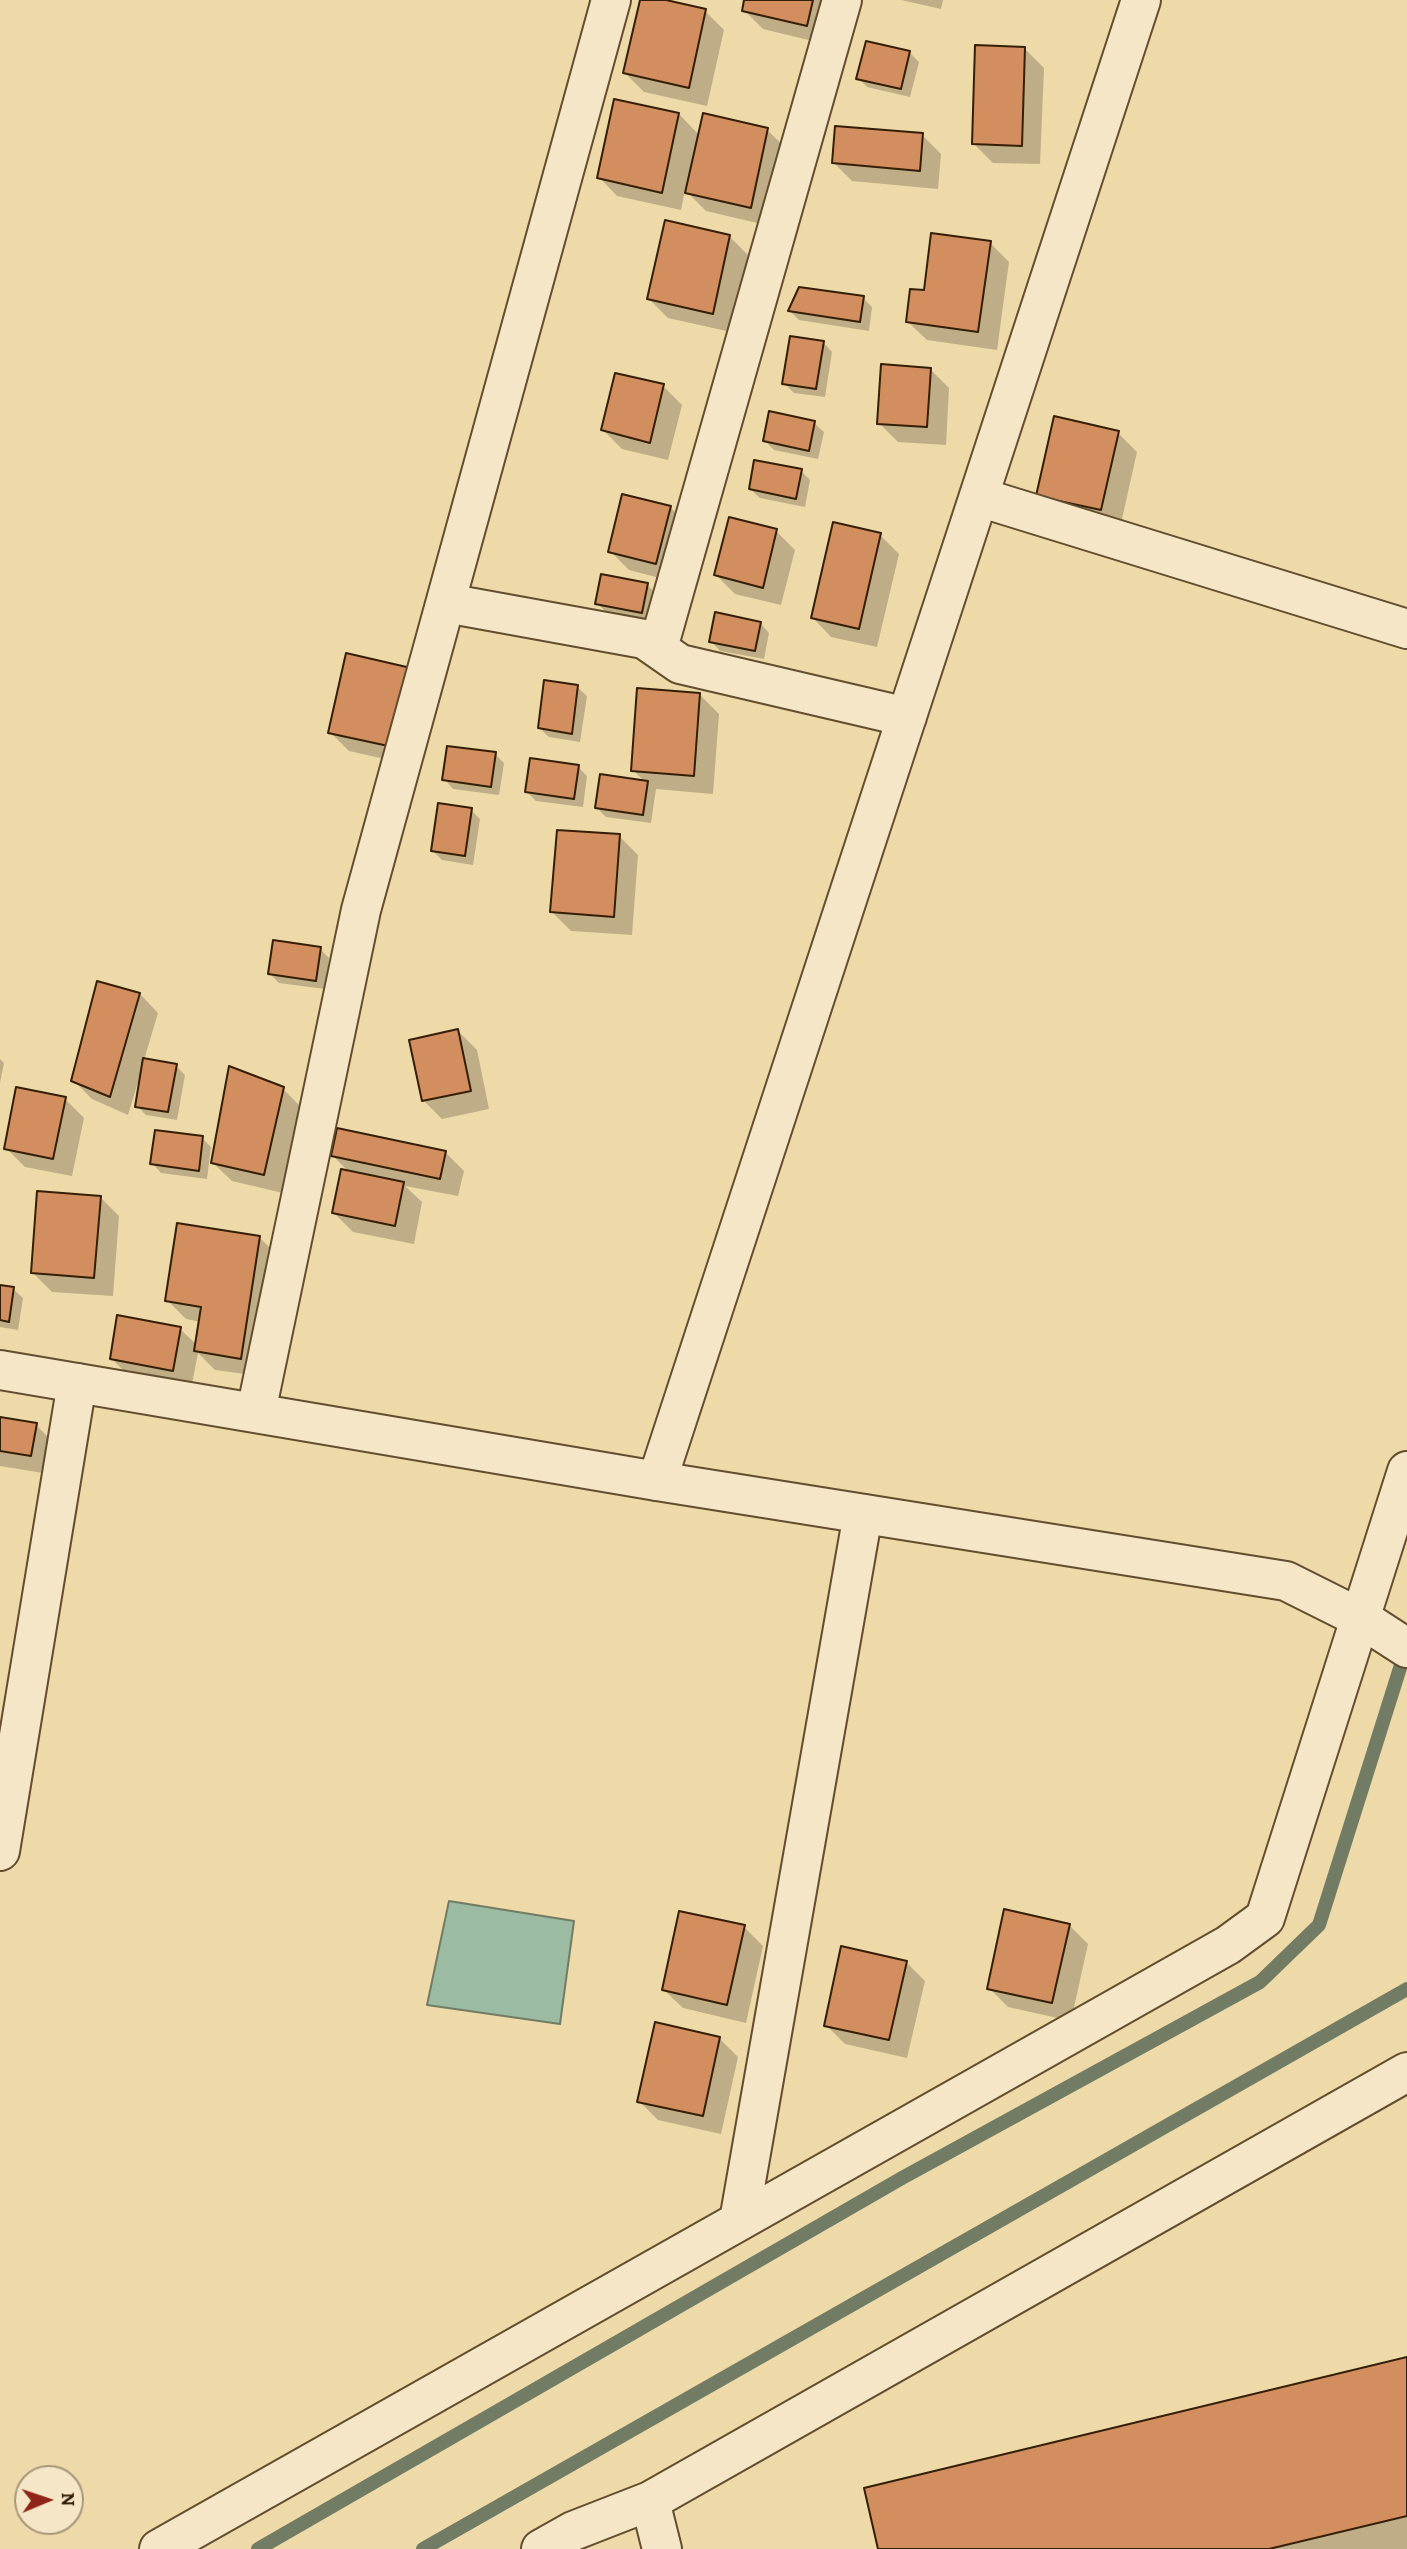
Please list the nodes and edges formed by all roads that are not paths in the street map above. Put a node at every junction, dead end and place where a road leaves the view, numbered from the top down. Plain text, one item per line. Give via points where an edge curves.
1 (611, 0) edge
2 (842, 0) edge
3 (1141, 0) edge
4 (979, 497) junction
5 (446, 603) junction
6 (1407, 629) edge
7 (658, 648) junction
8 (907, 717) junction
9 (0, 1370) edge
10 (77, 1383) junction
11 (256, 1412) junction
12 (1407, 1471) edge
13 (657, 1482) junction
14 (863, 1514) junction
15 (1362, 1619) junction
16 (1407, 1648) edge
17 (0, 1851) edge
18 (1407, 2072) edge
19 (739, 2221) junction
20 (650, 2501) junction
21 (159, 2549) edge
22 (541, 2549) edge
23 (662, 2549) edge

1 - 5 street
2 - 7 street
3 - 4 street
4 - 6 street
4 - 8 street
5 - 7 street via 644,639
5 - 11 street via 362,910
7 - 8 street via 680,664
8 - 13 street
9 - 10 street
10 - 11 street
10 - 17 street
11 - 13 street
12 - 15 street
13 - 14 street
14 - 15 street via 1286,1581
14 - 19 street
15 - 16 street
15 - 19 street via 1265,1918 1228,1945
18 - 20 street
19 - 21 street
20 - 22 street via 573,2530
20 - 23 street

